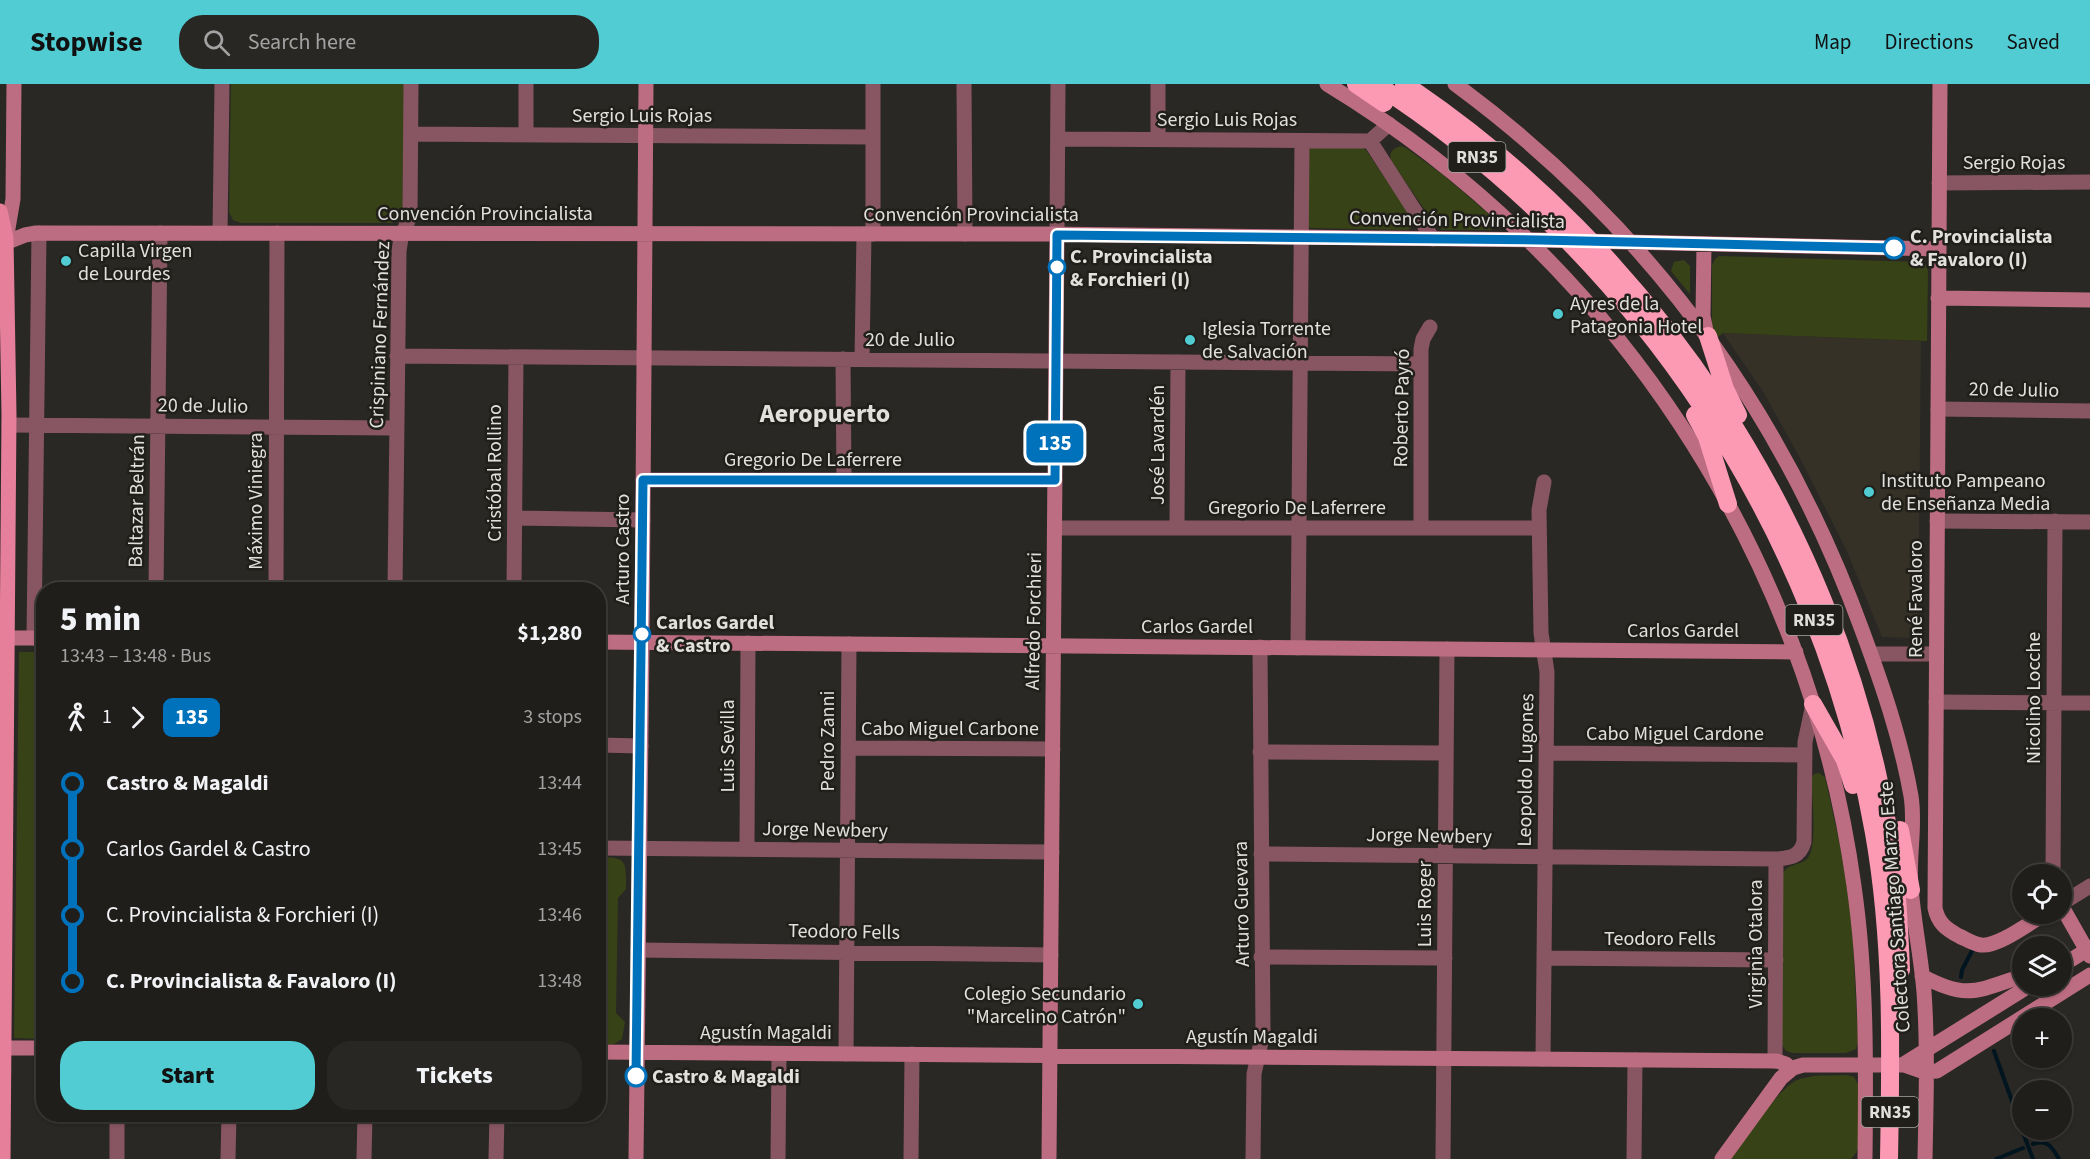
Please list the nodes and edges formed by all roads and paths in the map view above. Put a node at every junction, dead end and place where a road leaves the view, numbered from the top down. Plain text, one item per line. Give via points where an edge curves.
1 (14, 84) edge
2 (222, 84) edge
3 (411, 84) edge
4 (526, 84) edge
5 (646, 84) edge
6 (873, 84) edge
7 (964, 84) edge
8 (1058, 84) edge
9 (1158, 84) edge
10 (1327, 84) edge
11 (1356, 84) edge
12 (1376, 84) edge
13 (1404, 84) edge
14 (1421, 84) edge
15 (1455, 84) edge
16 (1940, 84) edge
17 (1389, 124) junction
18 (411, 134) junction
19 (526, 135) junction
20 (645, 136) junction
21 (873, 137) junction
22 (1058, 139) junction
23 (1158, 140) junction
24 (1302, 141) junction
25 (1370, 141) junction
26 (1467, 149) junction
27 (1529, 181) junction
28 (2090, 182) edge
29 (1939, 183) junction
30 (0, 211) edge
31 (39, 233) junction
32 (160, 233) junction
33 (220, 233) junction
34 (277, 233) junction
35 (403, 234) junction
36 (645, 234) junction
37 (868, 234) junction
38 (964, 234) junction
39 (1057, 235) junction
40 (1301, 238) junction
41 (1433, 239) junction
42 (1529, 240) junction
43 (1569, 241) junction
44 (1591, 242) junction
45 (1630, 243) junction
46 (3, 244) edge
47 (1704, 244) junction
48 (1938, 249) junction
49 (1617, 293) junction
50 (1938, 298) junction
51 (2090, 300) edge
52 (1430, 327) dead end
53 (1708, 336) junction
54 (398, 356) junction
55 (516, 357) junction
56 (644, 358) junction
57 (843, 359) junction
58 (862, 360) junction
59 (1056, 361) junction
60 (1178, 362) junction
61 (1300, 363) junction
62 (1421, 364) junction
63 (1938, 409) junction
64 (2090, 411) edge
65 (9, 425) junction
66 (37, 425) junction
67 (158, 426) junction
68 (276, 427) junction
69 (397, 428) junction
70 (643, 480) junction
71 (844, 480) junction
72 (1055, 480) junction
73 (1544, 482) dead end
74 (1728, 504) junction
75 (514, 518) junction
76 (643, 520) junction
77 (1937, 521) junction
78 (2055, 521) junction
79 (2090, 522) edge
80 (1055, 528) junction
81 (1177, 528) junction
82 (1299, 528) junction
83 (1421, 528) junction
84 (1539, 528) junction
85 (1795, 538) junction
86 (38, 582) edge
87 (156, 582) edge
88 (276, 582) edge
89 (395, 582) edge
90 (514, 582) edge
91 (4, 638) edge
92 (36, 638) edge
93 (606, 642) edge
94 (642, 643) junction
95 (748, 644) junction
96 (849, 644) junction
97 (1053, 646) junction
98 (1260, 647) junction
99 (1298, 648) junction
100 (1447, 649) junction
101 (1544, 650) junction
102 (1796, 652) junction
103 (1871, 654) junction
104 (1936, 654) junction
105 (1844, 657) junction
106 (1936, 702) junction
107 (2055, 702) junction
108 (2090, 702) edge
109 (1813, 704) junction
110 (606, 745) edge
111 (641, 746) junction
112 (848, 748) junction
113 (1053, 749) junction
114 (1260, 752) junction
115 (1446, 753) junction
116 (1546, 753) junction
117 (1804, 755) junction
118 (606, 848) edge
119 (639, 848) junction
120 (747, 849) junction
121 (847, 850) junction
122 (1052, 852) junction
123 (1261, 854) junction
124 (1446, 856) junction
125 (1545, 857) junction
126 (1776, 859) junction
127 (2053, 864) edge
128 (2090, 886) edge
129 (1911, 890) junction
130 (2072, 897) edge
131 (2072, 922) edge
132 (2026, 924) edge
133 (1886, 929) junction
134 (638, 950) junction
135 (2089, 951) edge
136 (846, 952) junction
137 (1050, 955) junction
138 (1261, 957) junction
139 (1445, 958) junction
140 (1544, 958) junction
141 (2072, 959) edge
142 (1776, 960) junction
143 (2090, 975) edge
144 (1922, 976) junction
145 (2012, 979) edge
146 (2013, 996) edge
147 (2, 1048) edge
148 (36, 1048) edge
149 (1926, 1050) junction
150 (606, 1052) edge
151 (636, 1053) junction
152 (779, 1054) junction
153 (846, 1054) junction
154 (912, 1054) junction
155 (1050, 1056) junction
156 (1257, 1057) junction
157 (1444, 1058) junction
158 (1543, 1059) junction
159 (1635, 1060) junction
160 (1775, 1061) junction
161 (1866, 1065) junction
162 (1896, 1065) junction
163 (1790, 1069) junction
164 (1926, 1072) junction
165 (117, 1122) edge
166 (229, 1122) edge
167 (364, 1122) edge
168 (497, 1122) edge
169 (3, 1159) edge
170 (117, 1159) edge
171 (228, 1159) edge
172 (364, 1159) edge
173 (496, 1159) edge
174 (636, 1159) edge
175 (778, 1159) edge
176 (911, 1159) edge
177 (1049, 1159) edge
178 (1253, 1159) edge
179 (1443, 1159) edge
180 (1634, 1159) edge
181 (1722, 1159) edge
182 (1864, 1159) edge
183 (1889, 1159) edge
184 (1900, 1159) edge
185 (1925, 1159) edge

1 - 46 street via 12,205
2 - 33 street
3 - 18 street, Crispiniano Fernández
4 - 19 street
5 - 20 street, Arturo Castro
6 - 21 street
7 - 38 street
8 - 22 street, Alfredo Forchieri
9 - 23 street
10 - 17 street, Colectora Santiago Marzo Este
11 - 26 highway via 1422,128
12 - 26 highway, RN35
13 - 27 highway, RN35
14 - 27 highway via 1482,128
15 - 45 street, Colectora Santiago Marzo Este via 1540,152
16 - 29 street, René Favaloro
17 - 25 street
17 - 42 street, Colectora Santiago Marzo Este via 1476,192
18 - 19 street, Sergio Luis Rojas
18 - 35 street, Crispiniano Fernández via 410,216
19 - 20 street, Sergio Luis Rojas
20 - 21 street, Sergio Luis Rojas
20 - 36 street, Arturo Castro
21 - 37 street
22 - 23 street, Sergio Luis Rojas
22 - 39 street, Alfredo Forchieri
23 - 24 street, Sergio Luis Rojas
24 - 25 street, Sergio Luis Rojas
24 - 40 street
25 - 41 street
26 - 43 highway, RN35
27 - 44 highway, RN35
28 - 29 street, Sergio Rojas
29 - 48 street, René Favaloro
30 - 46 main road
31 - 32 street, Convención Provincialista
31 - 46 street, Convención Provincialista
31 - 66 street
32 - 33 street, Convención Provincialista
32 - 67 street, Baltazar Beltrán
33 - 34 street, Convención Provincialista
34 - 35 street, Convención Provincialista
34 - 68 street, Máximo Viniegra
35 - 36 street, Convención Provincialista
35 - 54 street, Crispiniano Fernández via 399,247
36 - 37 street, Convención Provincialista
36 - 56 street, Arturo Castro
37 - 38 street, Convención Provincialista
37 - 58 street
38 - 39 street, Convención Provincialista
39 - 40 street, Convención Provincialista
39 - 59 street, Alfredo Forchieri
40 - 41 street, Convención Provincialista
40 - 61 street
41 - 42 street, Convención Provincialista
42 - 43 street, Convención Provincialista
42 - 74 street, Colectora Santiago Marzo Este via 1638,363 1684,429
43 - 44 street, Convención Provincialista
43 - 49 highway, RN35
44 - 45 street, Convención Provincialista
44 - 85 highway, RN35 via 1661,324 1710,391
45 - 47 street, Convención Provincialista
45 - 53 street, Colectora Santiago Marzo Este
46 - 65 main road
47 - 48 street, Convención Provincialista
47 - 53 street via 1703,316
48 - 50 street, René Favaloro
49 - 74 highway via 1641,339 1704,428
49 - 133 highway, RN35 via 1706,411 1755,493 1798,580 1833,672 1856,748 1874,835
50 - 51 street
50 - 63 street, René Favaloro
52 - 62 street, Roberto Payró via 1422,342
53 - 85 highway via 1728,395 1775,481
53 - 103 street, Colectora Santiago Marzo Este via 1753,403 1801,489 1839,570
54 - 55 street, 20 de Julio
54 - 69 street, Crispiniano Fernández
55 - 56 street, 20 de Julio
55 - 75 street, Cristóbal Rollino
56 - 57 street, 20 de Julio
56 - 70 street, Arturo Castro
57 - 58 street, 20 de Julio
57 - 71 street
58 - 59 street, 20 de Julio
59 - 60 street, 20 de Julio
59 - 72 street, Alfredo Forchieri
60 - 61 street, 20 de Julio
60 - 81 street, José Lavardén
61 - 62 street, 20 de Julio
61 - 82 street
62 - 83 street, Roberto Payró
63 - 64 street, 20 de Julio
63 - 77 street, René Favaloro
65 - 66 street, 20 de Julio
65 - 91 main road
66 - 67 street, 20 de Julio
66 - 86 street
67 - 68 street, 20 de Julio
67 - 87 street, Baltazar Beltrán
68 - 69 street, 20 de Julio
68 - 88 street, Máximo Viniegra
69 - 89 street, Crispiniano Fernández
70 - 71 street, Gregorio De Laferrere
70 - 76 street, Arturo Castro
71 - 72 street, Gregorio De Laferrere
72 - 80 street, Alfredo Forchieri
73 - 84 street, Leopoldo Lugones
74 - 102 street, Colectora Santiago Marzo Este via 1768,583
75 - 76 street
75 - 90 street, Cristóbal Rollino
76 - 94 street, Arturo Castro
77 - 78 street
77 - 104 street, René Favaloro
78 - 79 street
78 - 107 street, Nicolino Locche
80 - 81 street, Gregorio De Laferrere
80 - 97 street, Alfredo Forchieri
81 - 82 street, Gregorio De Laferrere
82 - 83 street, Gregorio De Laferrere
82 - 99 street
83 - 84 street, Gregorio De Laferrere
84 - 101 street, Leopoldo Lugones
85 - 105 highway, RN35
91 - 92 street
91 - 147 main road
93 - 94 street, Carlos Gardel
94 - 95 street, Carlos Gardel
94 - 111 street, Arturo Castro
95 - 96 street, Carlos Gardel
95 - 120 street, Luis Sevilla
96 - 97 street, Carlos Gardel
96 - 112 street, Pedro Zanni
97 - 98 street, Carlos Gardel
97 - 113 street, Alfredo Forchieri
98 - 99 street, Carlos Gardel
98 - 114 street, Arturo Guevara
99 - 100 street, Carlos Gardel
100 - 101 street, Carlos Gardel
100 - 115 street, Luis Roger
101 - 102 street, Carlos Gardel
101 - 116 street, Leopoldo Lugones
102 - 109 street, Colectora Santiago Marzo Este
103 - 104 street
103 - 129 street, Colectora Santiago Marzo Este via 1887,699 1911,795
104 - 106 street, René Favaloro
105 - 129 highway via 1876,731
105 - 162 highway, RN35 via 1871,748 1890,839 1900,955
106 - 107 street
106 - 132 street, René Favaloro via 1935,908 1940,922 1976,944 1990,944
107 - 108 street
107 - 127 street, Nicolino Locche
109 - 117 street, Virginia Otalora
109 - 133 highway via 1849,770 1871,882
109 - 161 street, Colectora Santiago Marzo Este via 1842,813 1855,890
110 - 111 street
111 - 119 street, Arturo Castro
112 - 113 street, Cabo Miguel Carbone
112 - 121 street, Pedro Zanni
113 - 122 street, Alfredo Forchieri
114 - 115 street
114 - 123 street, Arturo Guevara
115 - 124 street, Luis Roger
116 - 117 street, Cabo Miguel Cardone
116 - 125 street, Leopoldo Lugones
117 - 126 street, Virginia Otalora via 1803,846 1795,856
118 - 119 street, Jorge Newbery
119 - 120 street, Jorge Newbery
119 - 134 street, Arturo Castro
120 - 121 street, Jorge Newbery
121 - 122 street, Jorge Newbery
121 - 136 street, Pedro Zanni
122 - 137 street, Alfredo Forchieri
123 - 124 street, Jorge Newbery
123 - 138 street, Arturo Guevara
124 - 125 street, Jorge Newbery
124 - 139 street, Luis Roger
125 - 126 street, Jorge Newbery
125 - 140 street, Leopoldo Lugones
126 - 142 street, Virginia Otalora
128 - 130 street
129 - 144 street, Colectora Santiago Marzo Este
131 - 135 street
133 - 162 highway, RN35
134 - 136 street, Teodoro Fells
134 - 151 street, Arturo Castro
135 - 141 street
136 - 137 street, Teodoro Fells
136 - 153 street, Pedro Zanni
137 - 155 street, Alfredo Forchieri
138 - 139 street
138 - 156 street, Arturo Guevara via 1263,1033
139 - 157 street, Luis Roger
140 - 142 street, Teodoro Fells
140 - 158 street, Leopoldo Lugones
142 - 160 street, Virginia Otalora
143 - 164 street via 1939,1070
144 - 145 street via 1950,989 1966,991
144 - 149 street, Colectora Santiago Marzo Este
146 - 149 street
147 - 148 street
147 - 169 main road
149 - 162 street
149 - 164 street, Colectora Santiago Marzo Este
150 - 151 street, Agustín Magaldi
151 - 152 street, Agustín Magaldi
151 - 174 street, Arturo Castro
152 - 153 street, Agustín Magaldi
152 - 175 street
153 - 154 street, Agustín Magaldi
154 - 155 street, Agustín Magaldi
154 - 176 street
155 - 156 street, Agustín Magaldi
155 - 177 street, Alfredo Forchieri
156 - 157 street, Agustín Magaldi
156 - 178 street, Arturo Guevara
157 - 158 street, Agustín Magaldi
157 - 179 street, Luis Roger
158 - 159 street, Agustín Magaldi
159 - 160 street, Agustín Magaldi
159 - 180 street
160 - 163 street, Agustín Magaldi
161 - 162 street
161 - 163 street via 1803,1065
161 - 182 street, Colectora Santiago Marzo Este
162 - 164 street
162 - 183 highway, RN35
162 - 184 highway, RN35
163 - 181 street
164 - 185 street, Colectora Santiago Marzo Este
165 - 170 street
166 - 171 street
167 - 172 street
168 - 173 street

